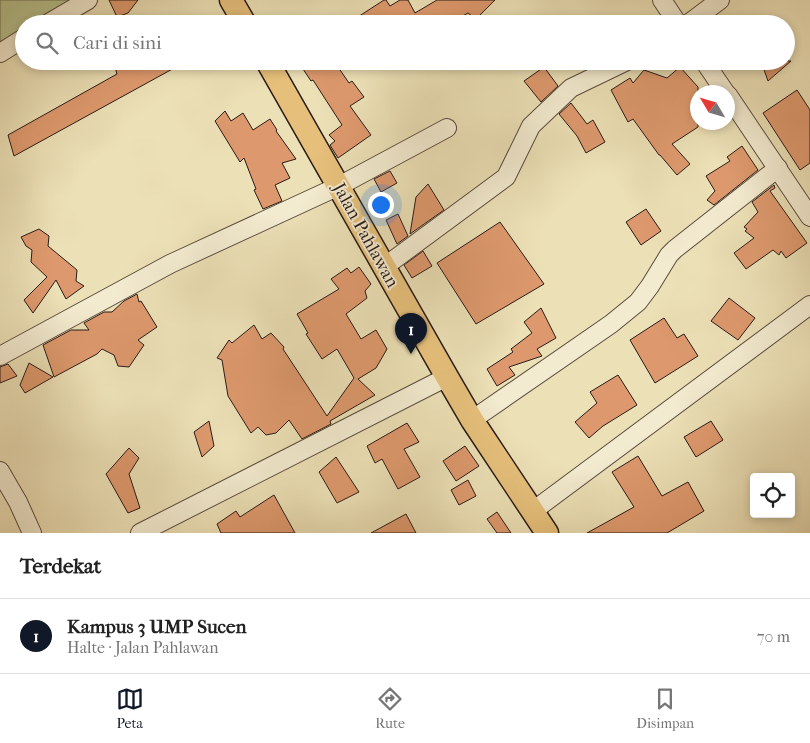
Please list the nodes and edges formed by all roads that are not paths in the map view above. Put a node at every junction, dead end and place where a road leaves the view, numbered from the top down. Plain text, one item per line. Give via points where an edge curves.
1 (88, 0) edge
2 (231, 0) edge
3 (662, 0) edge
4 (720, 0) edge
5 (62, 15) edge
6 (240, 15) edge
7 (672, 15) edge
8 (700, 15) edge
9 (15, 44) edge
10 (0, 53) edge
11 (272, 70) edge
12 (609, 70) edge
13 (710, 70) edge
14 (720, 85) edge
15 (735, 107) edge
16 (447, 128) dead end
17 (778, 168) junction
18 (339, 186) junction
19 (810, 217) edge
20 (384, 267) junction
21 (810, 305) edge
22 (0, 356) edge
23 (446, 378) junction
24 (472, 420) junction
25 (0, 471) edge
26 (533, 512) junction
27 (32, 533) edge
28 (140, 533) edge
29 (548, 533) edge

1 - 5 street
2 - 6 main road
3 - 7 street
4 - 8 street
9 - 10 street
11 - 18 main road, Jalan Pahlawan
12 - 20 street via 572,88 531,126 506,177
13 - 14 street
15 - 17 street
16 - 18 street
17 - 19 street
17 - 24 street via 675,249 638,302
18 - 20 main road, Jalan Pahlawan
18 - 22 street via 170,264
20 - 23 main road, Jalan Pahlawan
21 - 26 street
23 - 24 main road, Jalan Pahlawan
23 - 28 street
24 - 26 main road, Jalan Pahlawan
25 - 27 street
26 - 29 main road, Jalan Pahlawan

